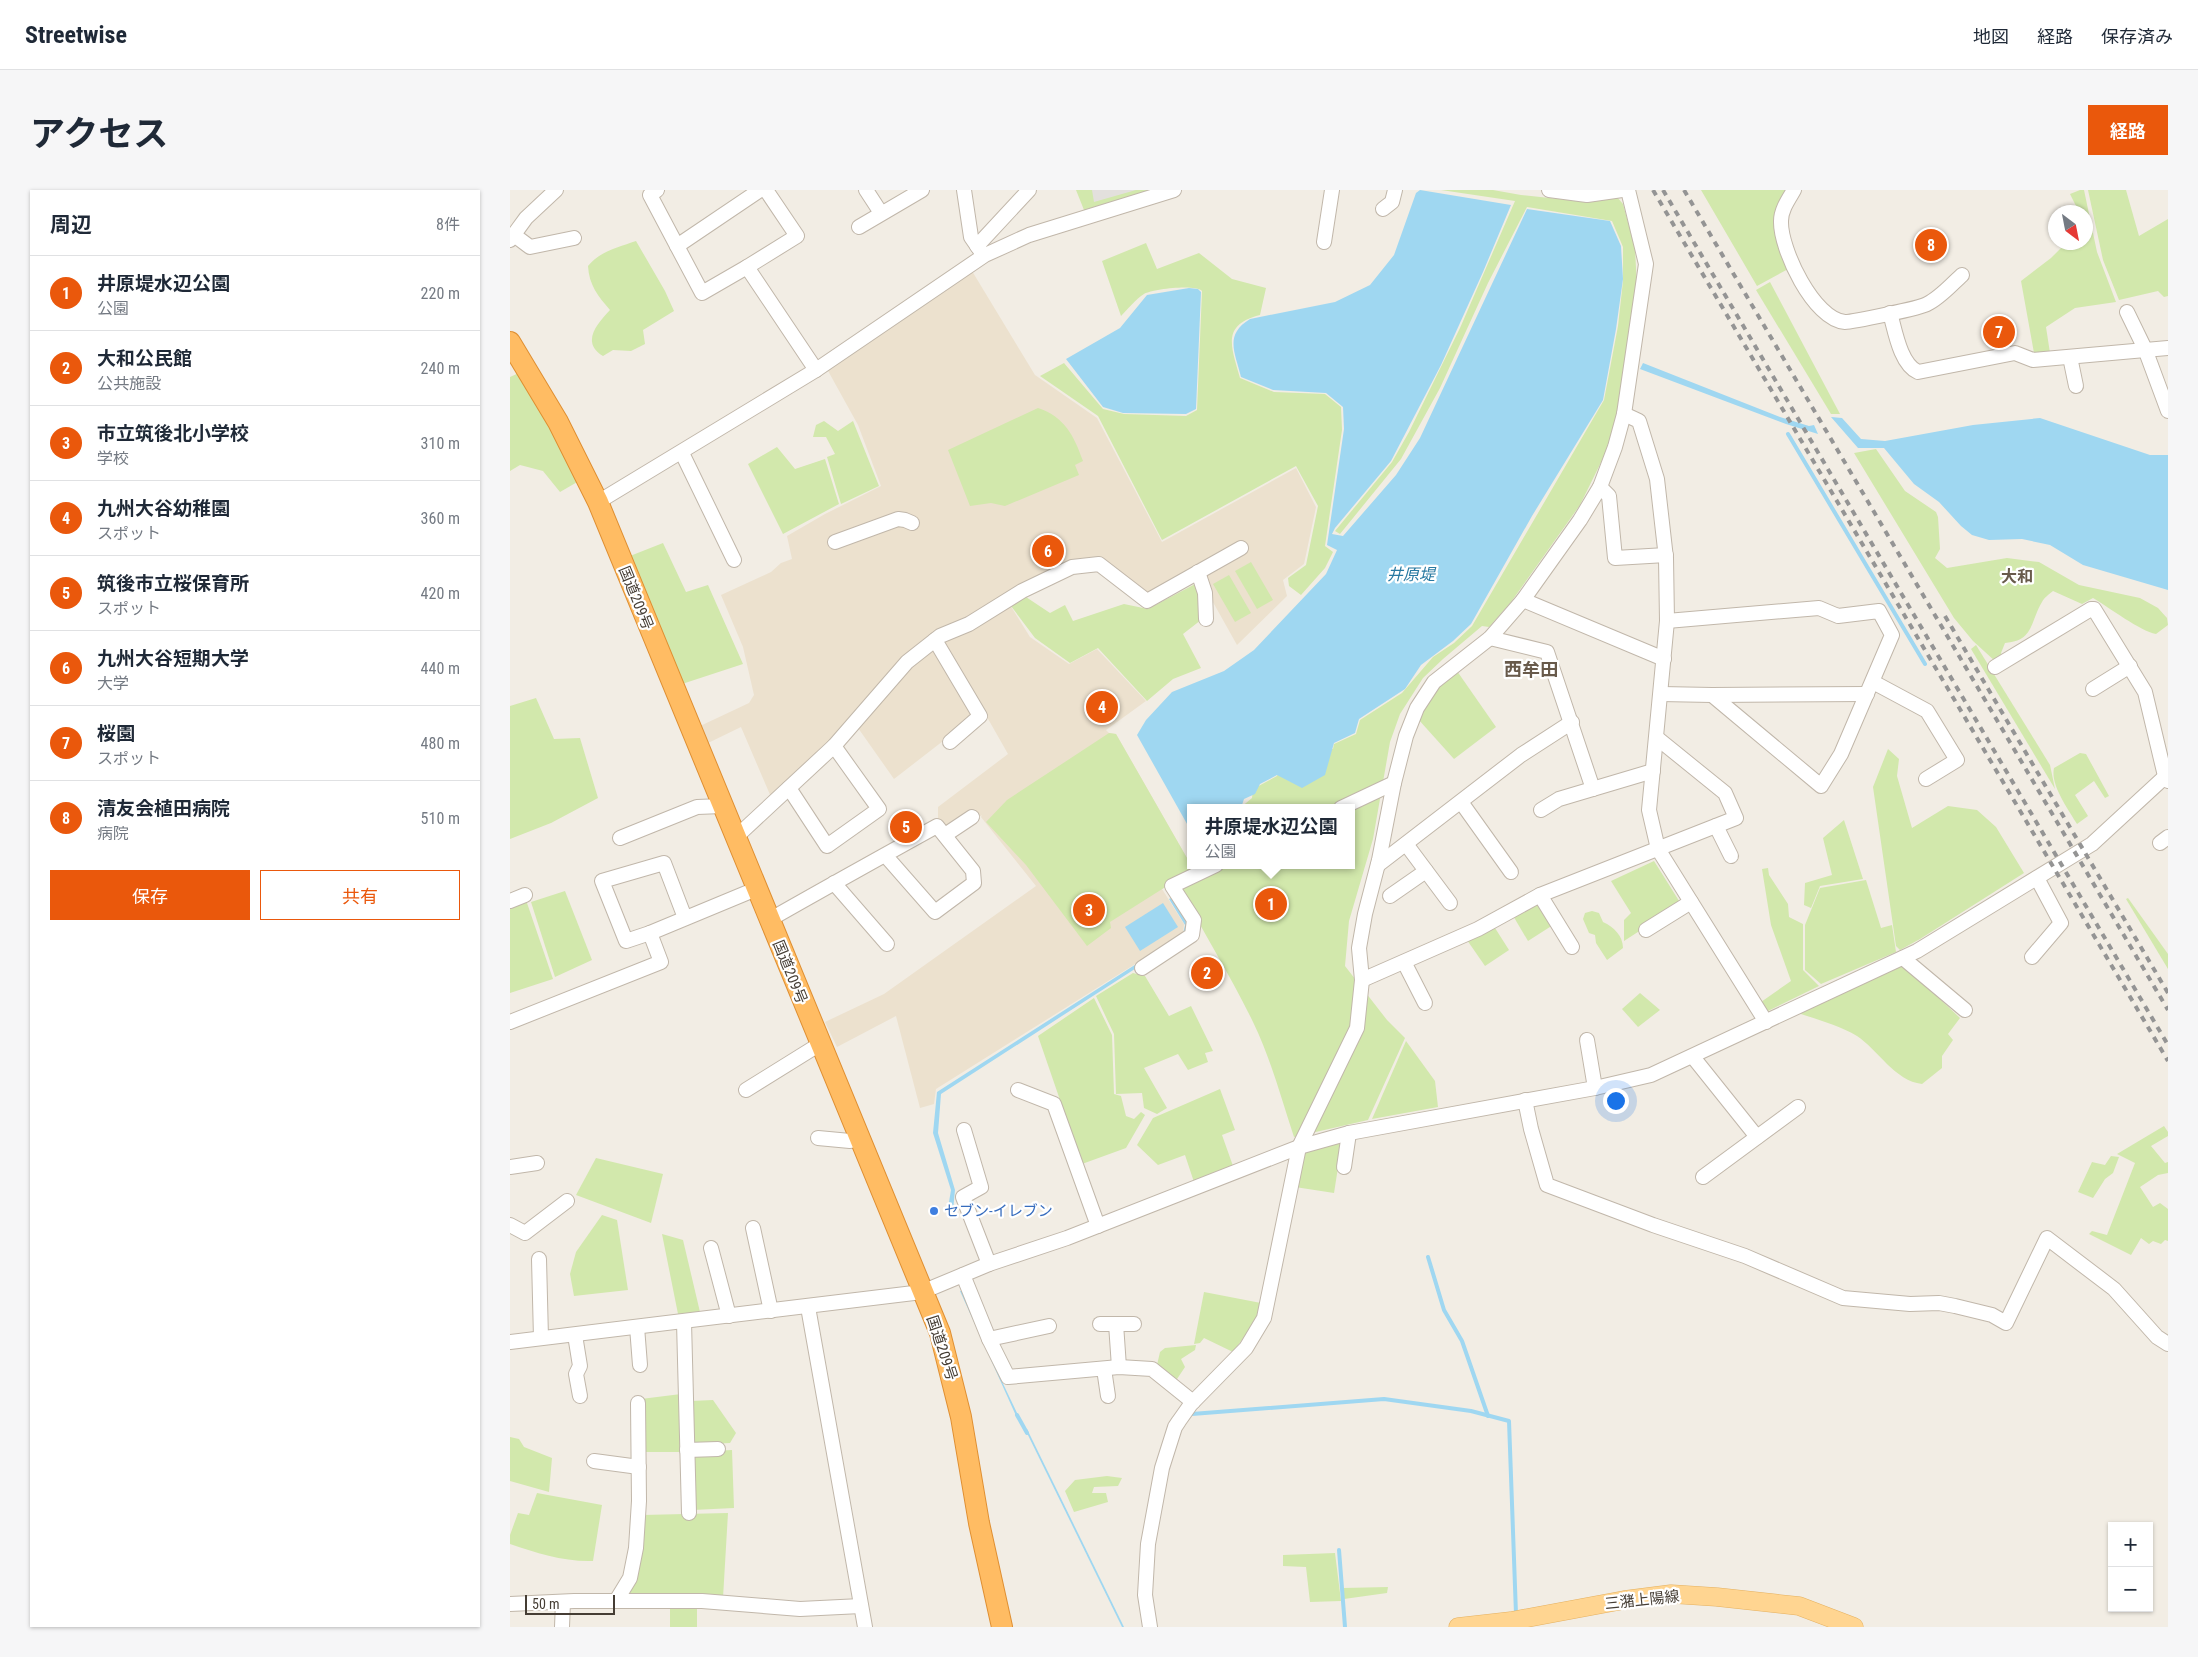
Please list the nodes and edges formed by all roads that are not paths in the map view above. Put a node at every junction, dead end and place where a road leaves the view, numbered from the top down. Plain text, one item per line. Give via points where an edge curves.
1 (656, 190) edge
2 (760, 190) edge
3 (766, 190) edge
4 (866, 190) edge
5 (922, 190) edge
6 (964, 190) edge
7 (1029, 190) edge
8 (1174, 190) edge
9 (1332, 190) edge
10 (1395, 190) edge
11 (1549, 190) edge
12 (1622, 190) edge
13 (1628, 190) edge
14 (1794, 190) edge
15 (555, 194) edge
16 (1383, 209) dead end
17 (881, 213) junction
18 (860, 227) dead end
19 (512, 238) edge
20 (574, 238) dead end
21 (1324, 242) dead end
22 (677, 246) junction
23 (981, 251) junction
24 (747, 267) junction
25 (1962, 274) dead end
26 (2127, 312) dead end
27 (1890, 313) junction
28 (510, 342) edge
29 (2168, 348) edge
30 (2145, 349) junction
31 (2070, 356) junction
32 (816, 370) junction
33 (2076, 386) dead end
34 (2168, 411) edge
35 (1624, 414) junction
36 (682, 453) junction
37 (1600, 486) junction
38 (598, 502) junction
39 (912, 523) dead end
40 (835, 542) dead end
41 (1241, 548) dead end
42 (1666, 556) junction
43 (734, 560) dead end
44 (1198, 572) junction
45 (1523, 600) junction
46 (1206, 619) dead end
47 (1667, 621) junction
48 (1490, 638) junction
49 (935, 640) junction
50 (1664, 659) junction
51 (2130, 666) junction
52 (1994, 667) dead end
53 (1870, 688) junction
54 (2093, 689) dead end
55 (1661, 694) junction
56 (1712, 695) junction
57 (1572, 722) junction
58 (2168, 729) edge
59 (1657, 738) junction
60 (2157, 741) junction
61 (950, 742) dead end
62 (834, 746) junction
63 (1653, 770) junction
64 (2167, 777) edge
65 (1926, 779) dead end
66 (1394, 783) junction
67 (789, 788) junction
68 (1593, 789) junction
69 (1460, 802) junction
70 (1349, 804) edge
71 (722, 806) junction
72 (1541, 810) dead end
73 (972, 817) dead end
74 (1716, 826) junction
75 (945, 835) junction
76 (620, 838) dead end
77 (735, 838) junction
78 (1406, 844) junction
79 (1658, 849) junction
80 (885, 855) junction
81 (1731, 856) dead end
82 (1378, 865) junction
83 (1208, 869) edge
84 (1426, 871) junction
85 (1511, 872) dead end
86 (2037, 878) junction
87 (834, 883) junction
88 (756, 889) junction
89 (526, 895) dead end
90 (1540, 895) junction
91 (1390, 896) dead end
92 (510, 901) edge
93 (1691, 902) junction
94 (1450, 904) dead end
95 (686, 918) junction
96 (768, 920) junction
97 (1646, 930) dead end
98 (650, 932) junction
99 (888, 944) dead end
100 (1572, 947) dead end
101 (2032, 956) dead end
102 (1903, 958) junction
103 (1404, 962) junction
104 (1142, 968) dead end
105 (1362, 980) junction
106 (1425, 1003) dead end
107 (1964, 1010) dead end
108 (510, 1022) edge
109 (1766, 1022) junction
110 (1587, 1040) dead end
111 (820, 1044) junction
112 (1693, 1057) junction
113 (1596, 1088) junction
114 (746, 1090) dead end
115 (1018, 1090) dead end
116 (1525, 1100) junction
117 (1798, 1107) dead end
118 (964, 1130) dead end
119 (1350, 1133) junction
120 (818, 1138) dead end
121 (1757, 1138) junction
122 (850, 1141) dead end
123 (1300, 1147) junction
124 (536, 1163) dead end
125 (510, 1167) edge
126 (1344, 1168) dead end
127 (1703, 1177) dead end
128 (567, 1201) dead end
129 (510, 1225) edge
130 (1098, 1226) junction
131 (753, 1228) dead end
132 (711, 1248) dead end
133 (539, 1259) dead end
134 (989, 1264) junction
135 (963, 1276) junction
136 (922, 1292) junction
137 (808, 1307) junction
138 (771, 1311) junction
139 (729, 1316) junction
140 (684, 1322) junction
141 (1100, 1324) dead end
142 (1116, 1324) junction
143 (1134, 1324) dead end
144 (1049, 1326) dead end
145 (637, 1327) junction
146 (575, 1334) junction
147 (541, 1338) junction
148 (989, 1339) junction
149 (510, 1342) edge
150 (2168, 1344) edge
151 (640, 1365) dead end
152 (1111, 1368) junction
153 (580, 1396) dead end
154 (1108, 1396) dead end
155 (1193, 1402) junction
156 (638, 1403) dead end
157 (718, 1449) dead end
158 (687, 1450) junction
159 (594, 1461) dead end
160 (639, 1467) junction
161 (689, 1513) dead end
162 (616, 1601) junction
163 (563, 1602) junction
164 (510, 1604) edge
165 (862, 1606) junction
166 (1511, 1624) edge
167 (562, 1627) edge
168 (865, 1627) edge
169 (1002, 1627) edge
170 (1150, 1627) edge
171 (1458, 1627) edge
172 (1854, 1627) edge

1 - 22 street via 650,195
2 - 22 street
3 - 24 street via 796,236
4 - 17 street
5 - 17 street
6 - 23 street via 972,238
7 - 23 street
8 - 23 street
9 - 21 street
10 - 16 street via 1392,202
11 - 12 street via 1586,195
13 - 35 street via 1646,264
14 - 27 street via 1780,224 1796,272 1818,307 1827,316 1846,322
15 - 19 street via 530,214
17 - 18 street
19 - 20 street via 530,247
22 - 24 street via 702,293
23 - 32 street
24 - 32 street
25 - 27 street via 1927,305
26 - 30 street
27 - 31 street via 1899,349 1913,370 1918,372 2015,353 2033,360
28 - 38 highway, 国道209号 via 558,422
29 - 30 street
30 - 31 street
30 - 34 street
31 - 33 street
32 - 36 street
35 - 37 street
35 - 42 street via 1640,421 1657,479
36 - 38 street
36 - 43 street
37 - 42 street via 1609,496 1615,558
37 - 45 street
38 - 71 highway, 国道209号
39 - 40 street via 898,519
41 - 44 street
42 - 47 street
44 - 46 street via 1205,593
44 - 49 street via 1147,601 1099,564 1072,567
45 - 48 street
45 - 50 street
47 - 50 street
47 - 53 street via 1818,608 1838,616 1879,611 1892,636
48 - 57 street via 1548,652
48 - 66 street via 1434,682 1417,708
49 - 61 street via 980,716
49 - 62 street via 907,662
50 - 55 street
51 - 52 street via 2091,608
51 - 54 street
51 - 60 street via 2146,692
53 - 56 street
53 - 56 street via 1841,754 1821,786
53 - 65 street via 1930,706 1957,760
55 - 56 street
55 - 59 street
57 - 68 street
57 - 69 street via 1521,755
58 - 60 street
59 - 63 street
59 - 74 street via 1725,793 1736,818
60 - 64 street
62 - 67 street
62 - 67 street via 879,809 827,846
63 - 68 street
63 - 79 street via 1649,810
64 - 86 street via 2092,844
66 - 70 street
66 - 82 street
67 - 77 street
68 - 72 street via 1559,799
69 - 78 street
69 - 85 street
71 - 76 street via 697,807
71 - 77 highway, 国道209号
73 - 75 street
74 - 79 street
74 - 81 street
75 - 80 street via 937,826
75 - 80 street via 973,871 974,883 935,912
77 - 88 highway, 国道209号
78 - 82 street
78 - 84 street
79 - 90 street
79 - 93 street
80 - 87 street
82 - 105 street via 1359,948
83 - 104 street via 1172,886 1194,920 1192,935
84 - 91 street
84 - 94 street
86 - 101 street via 2061,923
86 - 102 street
87 - 96 street
87 - 99 street
88 - 95 street
88 - 96 highway, 国道209号
89 - 92 street
90 - 100 street
90 - 103 street via 1478,929
93 - 97 street
93 - 109 street
95 - 98 street
95 - 98 street via 664,863 602,881 626,941
96 - 111 highway, 国道209号
98 - 108 street via 661,962
102 - 107 street
102 - 109 street
103 - 105 street
103 - 106 street
105 - 123 street via 1357,1028
109 - 112 street
110 - 113 street
111 - 114 street
111 - 136 highway, 国道209号
112 - 113 street via 1651,1075
112 - 121 street
113 - 116 street
115 - 130 street via 1054,1104
116 - 119 street
116 - 150 street via 1547,1185 1745,1256 1843,1298 1910,1304 1939,1303 1992,1316 2006,1323 2047,1238 2114,1289 2157,1337
117 - 121 street
118 - 134 street via 982,1187 963,1197
119 - 123 street
119 - 126 street
120 - 122 street
121 - 127 street
123 - 130 street
123 - 155 street via 1264,1318 1246,1348
124 - 125 street
128 - 129 street via 525,1233
130 - 134 street
131 - 138 street
132 - 139 street
133 - 147 street
134 - 135 street
135 - 136 street
135 - 148 street
136 - 137 street
136 - 169 highway, 国道209号 via 940,1333 954,1384
137 - 138 street
137 - 165 street
138 - 139 street
139 - 140 street
140 - 145 street
140 - 158 street
141 - 142 street
142 - 143 street
142 - 152 street
144 - 148 street
145 - 146 street
145 - 151 street
146 - 147 street
146 - 153 street
147 - 149 street
148 - 152 street via 1008,1377
152 - 154 street
152 - 155 street via 1152,1369
155 - 170 street via 1175,1427 1162,1468 1148,1544 1145,1595
156 - 160 street
157 - 158 street
158 - 161 street
159 - 160 street
160 - 162 street via 636,1548 630,1578
162 - 163 street
162 - 165 street via 702,1601 800,1609
163 - 164 street
163 - 167 street
165 - 168 street
166 - 171 main road, 三潴上陽線
166 - 172 main road, 三潴上陽線 via 1624,1600 1671,1594 1799,1606

